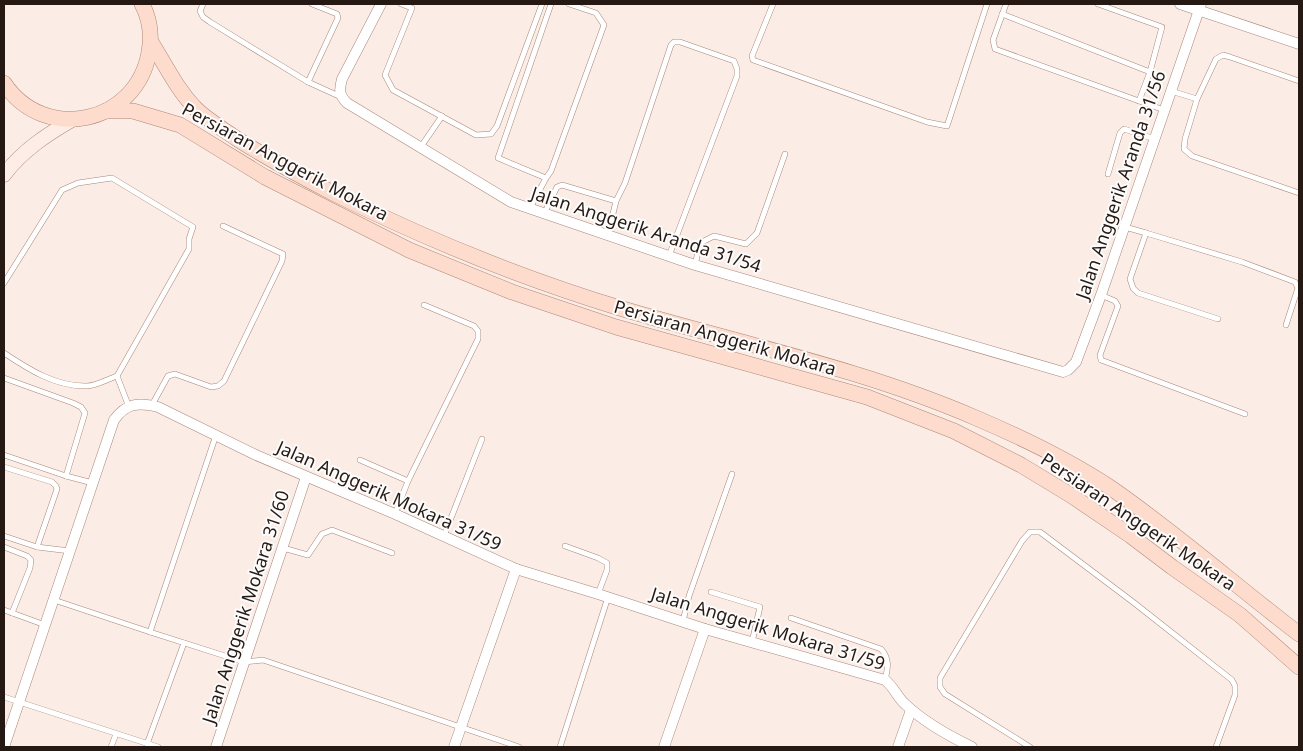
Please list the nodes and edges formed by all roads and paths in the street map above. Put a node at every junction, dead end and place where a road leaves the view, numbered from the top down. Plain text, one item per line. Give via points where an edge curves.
1 (203, 4) edge
2 (312, 4) edge
3 (381, 4) edge
4 (401, 4) edge
5 (542, 4) edge
6 (551, 4) edge
7 (569, 4) edge
8 (773, 4) edge
9 (987, 4) edge
10 (1006, 4) edge
11 (1098, 4) edge
12 (1180, 4) edge
13 (144, 5) edge
14 (413, 6) edge
15 (1200, 7) edge
16 (1002, 14) junction
17 (151, 42) junction
18 (1299, 44) edge
19 (1150, 72) junction
20 (1299, 81) edge
21 (308, 82) junction
22 (4, 83) edge
23 (1171, 91) junction
24 (341, 98) junction
25 (1197, 99) junction
26 (1139, 101) junction
27 (1164, 110) junction
28 (106, 111) junction
29 (442, 116) junction
30 (72, 120) junction
31 (1155, 138) junction
32 (420, 148) junction
33 (785, 154) dead end
34 (1108, 174) dead end
35 (4, 175) edge
36 (546, 178) junction
37 (1299, 193) edge
38 (616, 201) junction
39 (530, 209) junction
40 (544, 214) junction
41 (223, 226) dead end
42 (1124, 227) junction
43 (1146, 233) junction
44 (608, 235) junction
45 (669, 256) junction
46 (695, 265) junction
47 (4, 283) edge
48 (1101, 295) junction
49 (424, 305) dead end
50 (1218, 319) dead end
51 (1286, 326) dead end
52 (4, 353) edge
53 (1063, 372) joint
54 (116, 376) junction
55 (4, 378) edge
56 (152, 406) junction
57 (129, 407) junction
58 (1245, 414) dead end
59 (216, 434) junction
60 (482, 439) dead end
61 (4, 455) edge
62 (360, 460) dead end
63 (4, 467) edge
64 (732, 474) dead end
65 (66, 476) junction
66 (306, 477) junction
67 (408, 481) junction
68 (94, 483) junction
69 (395, 514) junction
70 (4, 536) edge
71 (444, 536) junction
72 (565, 546) dead end
73 (4, 547) edge
74 (37, 547) junction
75 (282, 548) junction
76 (70, 551) junction
77 (392, 553) dead end
78 (516, 569) junction
79 (711, 592) dead end
80 (603, 595) junction
81 (54, 599) junction
82 (4, 610) edge
83 (12, 613) junction
84 (791, 618) dead end
85 (683, 621) junction
86 (46, 625) junction
87 (705, 629) junction
88 (150, 632) junction
89 (1299, 634) edge
90 (184, 643) junction
91 (752, 643) junction
92 (244, 662) junction
93 (1299, 667) edge
94 (885, 680) junction
95 (4, 697) edge
96 (19, 702) junction
97 (911, 710) junction
98 (461, 728) junction
99 (116, 734) junction
100 (147, 744) junction
101 (4, 747) edge
102 (111, 747) edge
103 (158, 747) edge
104 (216, 747) edge
105 (454, 747) edge
106 (519, 747) edge
107 (560, 747) edge
108 (664, 747) edge
109 (898, 747) edge
110 (972, 747) edge
111 (1030, 747) edge
112 (1216, 747) edge

1 - 21 lane via 202,17
2 - 21 lane via 337,14 338,18
3 - 24 street via 342,79
4 - 14 lane
5 - 29 lane via 497,126 491,134 476,135
6 - 36 lane via 498,158
7 - 36 lane via 596,13 604,25
8 - 9 lane via 752,56 754,60 927,122 947,126
10 - 16 lane
11 - 19 lane via 1162,27
12 - 15 street
13 - 17 main road
14 - 29 lane via 385,75 393,90
15 - 18 street
15 - 23 street, Jalan Anggerik Aranda 31/56
16 - 19 lane
16 - 26 lane via 993,40 995,49
17 - 28 main road via 147,63 138,83 124,99
17 - 89 main road, Persiaran Anggerik Mokara via 170,77 211,122 260,154 325,188 395,224 505,269 621,308 874,380 940,403 1050,451 1110,487
19 - 26 lane
20 - 25 lane via 1223,55 1216,59
21 - 24 lane
22 - 30 main road via 17,99 36,112
23 - 25 lane
23 - 27 street, Jalan Anggerik Aranda 31/56
24 - 32 street, Jalan Anggerik Aranda 31/54
25 - 37 lane via 1184,149 1192,156
26 - 27 lane
27 - 31 street, Jalan Anggerik Aranda 31/56
28 - 30 main road
28 - 93 main road, Persiaran Anggerik Mokara via 133,111 169,120 265,177 408,250 496,285 616,327 868,397 954,431 1022,465 1100,514 1240,615
29 - 32 lane
30 - 35 main road via 29,148
31 - 34 lane via 1124,129
31 - 42 street, Jalan Anggerik Aranda 31/56
32 - 39 street, Jalan Anggerik Aranda 31/54 via 496,194
33 - 46 lane via 757,233 746,244 714,236 700,243
36 - 39 lane
38 - 40 lane via 562,185 556,188
38 - 44 lane
38 - 45 lane via 625,183 671,45 680,42 734,60 737,76
39 - 40 street, Jalan Anggerik Aranda 31/54
40 - 44 street, Jalan Anggerik Aranda 31/54
41 - 56 lane via 283,254 282,261 224,381 211,387 175,374 168,376
42 - 43 lane
42 - 48 street, Jalan Anggerik Aranda 31/56
43 - 50 lane via 1130,279 1133,288 1138,293
43 - 51 lane via 1295,282 1298,288
44 - 45 street, Jalan Anggerik Aranda 31/54
45 - 46 street, Jalan Anggerik Aranda 31/54
46 - 53 street, Jalan Anggerik Aranda 31/54
47 - 54 lane via 62,190 78,184 112,178 193,228 189,249
48 - 53 street, Jalan Anggerik Aranda 31/56 via 1076,362
48 - 58 lane via 1115,301 1118,306 1101,360
49 - 67 lane via 474,326 478,338
52 - 54 lane via 57,382 88,386
54 - 57 lane
55 - 65 lane via 73,403 85,413
56 - 57 street, Jalan Anggerik Mokara 31/59
56 - 59 street, Jalan Anggerik Mokara 31/59
57 - 68 street via 119,412 114,420
59 - 66 street, Jalan Anggerik Mokara 31/59
59 - 88 lane
60 - 71 lane
61 - 65 lane
62 - 67 lane
63 - 74 lane via 52,482 58,489
64 - 85 lane
65 - 68 lane
66 - 69 street, Jalan Anggerik Mokara 31/59
66 - 75 street, Jalan Anggerik Mokara 31/60
67 - 69 lane
68 - 76 street
69 - 71 street, Jalan Anggerik Mokara 31/59
70 - 74 lane
71 - 78 street, Jalan Anggerik Mokara 31/59
72 - 80 lane via 607,563
73 - 83 lane via 31,560
74 - 76 lane
75 - 77 lane via 308,555 322,534 332,530
75 - 92 street, Jalan Anggerik Mokara 31/60
76 - 81 street
78 - 80 street, Jalan Anggerik Mokara 31/59
78 - 98 street
79 - 91 lane via 760,607
80 - 85 street, Jalan Anggerik Mokara 31/59
80 - 107 lane
81 - 86 street
81 - 88 lane
82 - 83 lane
83 - 86 lane
84 - 94 lane via 881,649 886,655 888,668
85 - 87 street, Jalan Anggerik Mokara 31/59
86 - 96 street
87 - 91 street, Jalan Anggerik Mokara 31/59
87 - 108 street
88 - 90 lane
90 - 92 lane
90 - 100 lane
91 - 94 street, Jalan Anggerik Mokara 31/59
92 - 98 lane via 263,660
92 - 104 street, Jalan Anggerik Mokara 31/60
94 - 97 street, Jalan Anggerik Mokara 31/59
95 - 96 lane
96 - 99 lane
96 - 101 street
97 - 109 street
97 - 110 street, Jalan Anggerik Mokara 31/59 via 950,737
98 - 105 street
98 - 106 lane
99 - 100 lane
99 - 102 lane
100 - 103 lane
111 - 112 lane via 945,694 940,687 940,678 1017,550 1030,532 1040,532 1232,680 1235,695

